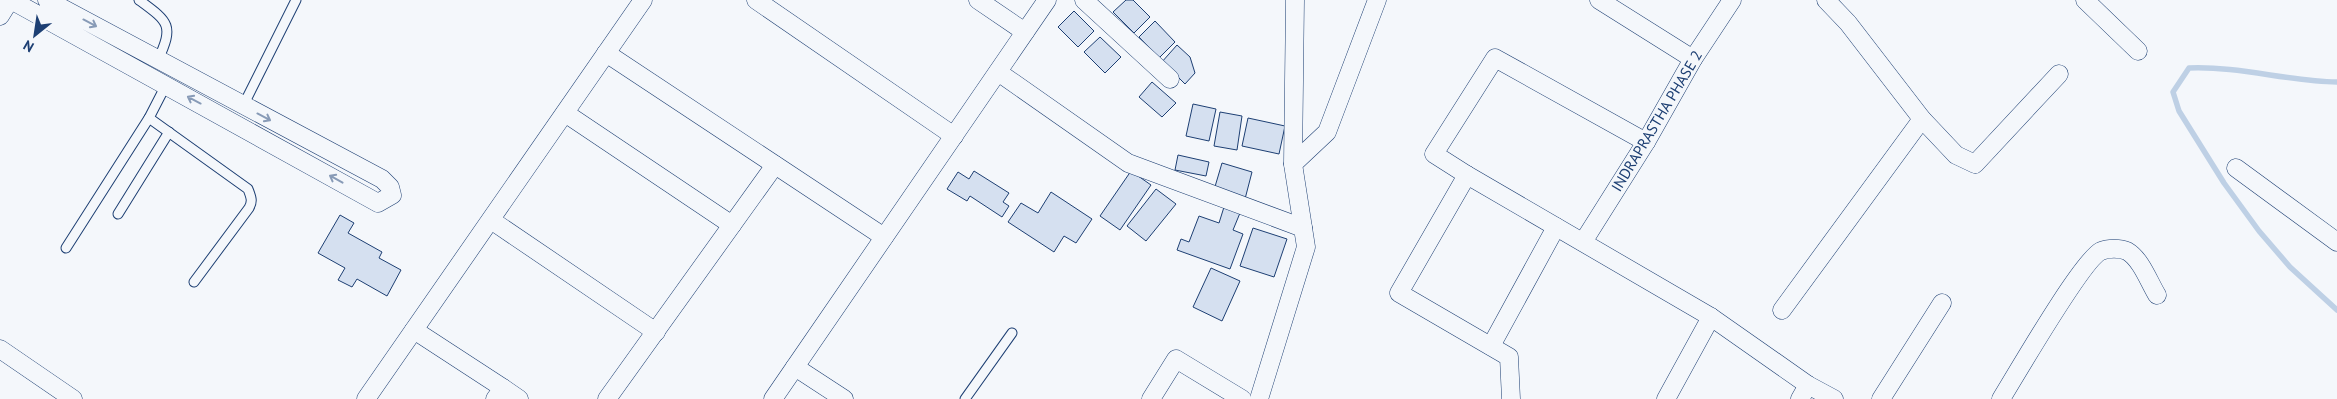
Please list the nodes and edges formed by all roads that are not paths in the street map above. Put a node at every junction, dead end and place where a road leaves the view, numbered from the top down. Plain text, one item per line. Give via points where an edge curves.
1 (11, 0) edge
2 (47, 0) edge
3 (139, 0) edge
4 (296, 0) edge
5 (643, 0) edge
6 (756, 0) edge
7 (978, 0) edge
8 (1047, 0) edge
9 (1084, 0) edge
10 (1295, 0) edge
11 (1377, 0) edge
12 (1599, 0) edge
13 (1732, 0) edge
14 (1826, 0) edge
15 (2085, 0) edge
16 (0, 16) edge
17 (1025, 32) junction
18 (2138, 52) dead end
19 (606, 53) junction
20 (1693, 59) junction
21 (158, 60) junction
22 (998, 72) junction
23 (2059, 74) dead end
24 (1170, 79) dead end
25 (166, 85) junction
26 (243, 106) junction
27 (565, 113) junction
28 (149, 118) junction
29 (1922, 119) junction
30 (169, 132) junction
31 (954, 136) junction
32 (1646, 142) junction
33 (1293, 164) junction
34 (775, 165) junction
35 (2236, 168) dead end
36 (1467, 175) junction
37 (118, 214) dead end
38 (491, 220) junction
39 (732, 225) junction
40 (1556, 227) junction
41 (1303, 228) junction
42 (884, 237) junction
43 (1583, 242) junction
44 (2337, 242) edge
45 (66, 248) dead end
46 (194, 282) dead end
47 (2157, 295) dead end
48 (1942, 303) dead end
49 (1782, 310) dead end
50 (1712, 317) junction
51 (414, 330) junction
52 (656, 332) junction
53 (1012, 333) dead end
54 (1491, 346) junction
55 (0, 349) edge
56 (796, 367) junction
57 (1804, 392) edge
58 (499, 394) edge
59 (73, 399) edge
60 (366, 399) edge
61 (519, 399) edge
62 (608, 399) edge
63 (773, 399) edge
64 (844, 399) edge
65 (965, 399) edge
66 (1151, 399) edge
67 (1242, 399) edge
68 (1259, 399) edge
69 (1511, 399) edge
70 (1666, 399) edge
71 (1834, 399) edge
72 (1881, 399) edge
73 (2001, 399) edge

1 - 16 street
1 - 25 street
2 -> 21 street
3 - 21 lane via 159,14 168,27 168,38
4 - 26 lane
5 - 19 street
6 - 31 street
7 - 17 street
8 - 17 street
9 - 24 street
10 - 33 street
11 - 33 street via 1327,132
12 - 20 street
13 - 20 street, INDRAPRASTHA PHASE 2
14 - 29 street via 1848,23
15 - 18 street
17 - 22 street
19 - 27 street
19 - 34 street
20 - 32 street, INDRAPRASTHA PHASE 2
21 - 26 street
22 - 31 street
22 - 41 street via 1128,163
23 - 29 street via 1975,164 1956,155
26 -> 25 street via 382,179 390,186 392,195 378,203
25 - 28 lane
27 - 38 street
27 - 39 street
28 - 30 lane
28 - 45 lane
29 - 49 street
30 - 37 lane
30 - 46 lane via 248,189 252,202
31 - 42 street
32 - 36 street via 1495,58 1434,154
32 - 43 street, INDRAPRASTHA PHASE 2
33 - 41 street
34 - 39 street
34 - 42 street
35 - 44 street
36 - 40 street
36 - 54 street via 1399,293
38 - 51 street
38 - 52 street
39 - 52 street
40 - 43 street
40 - 54 street
41 - 68 street via 1306,247
42 - 56 street
43 - 50 street
47 - 73 street via 2127,251 2114,248 2101,251 2072,285
48 - 72 street
50 - 57 street
50 - 70 street
51 - 58 street
51 - 60 street
52 - 62 street
53 - 65 lane
54 - 69 street via 1509,357
55 - 59 street
56 - 63 street
56 - 64 street
57 - 71 street
58 - 61 street
66 - 67 street via 1176,359

